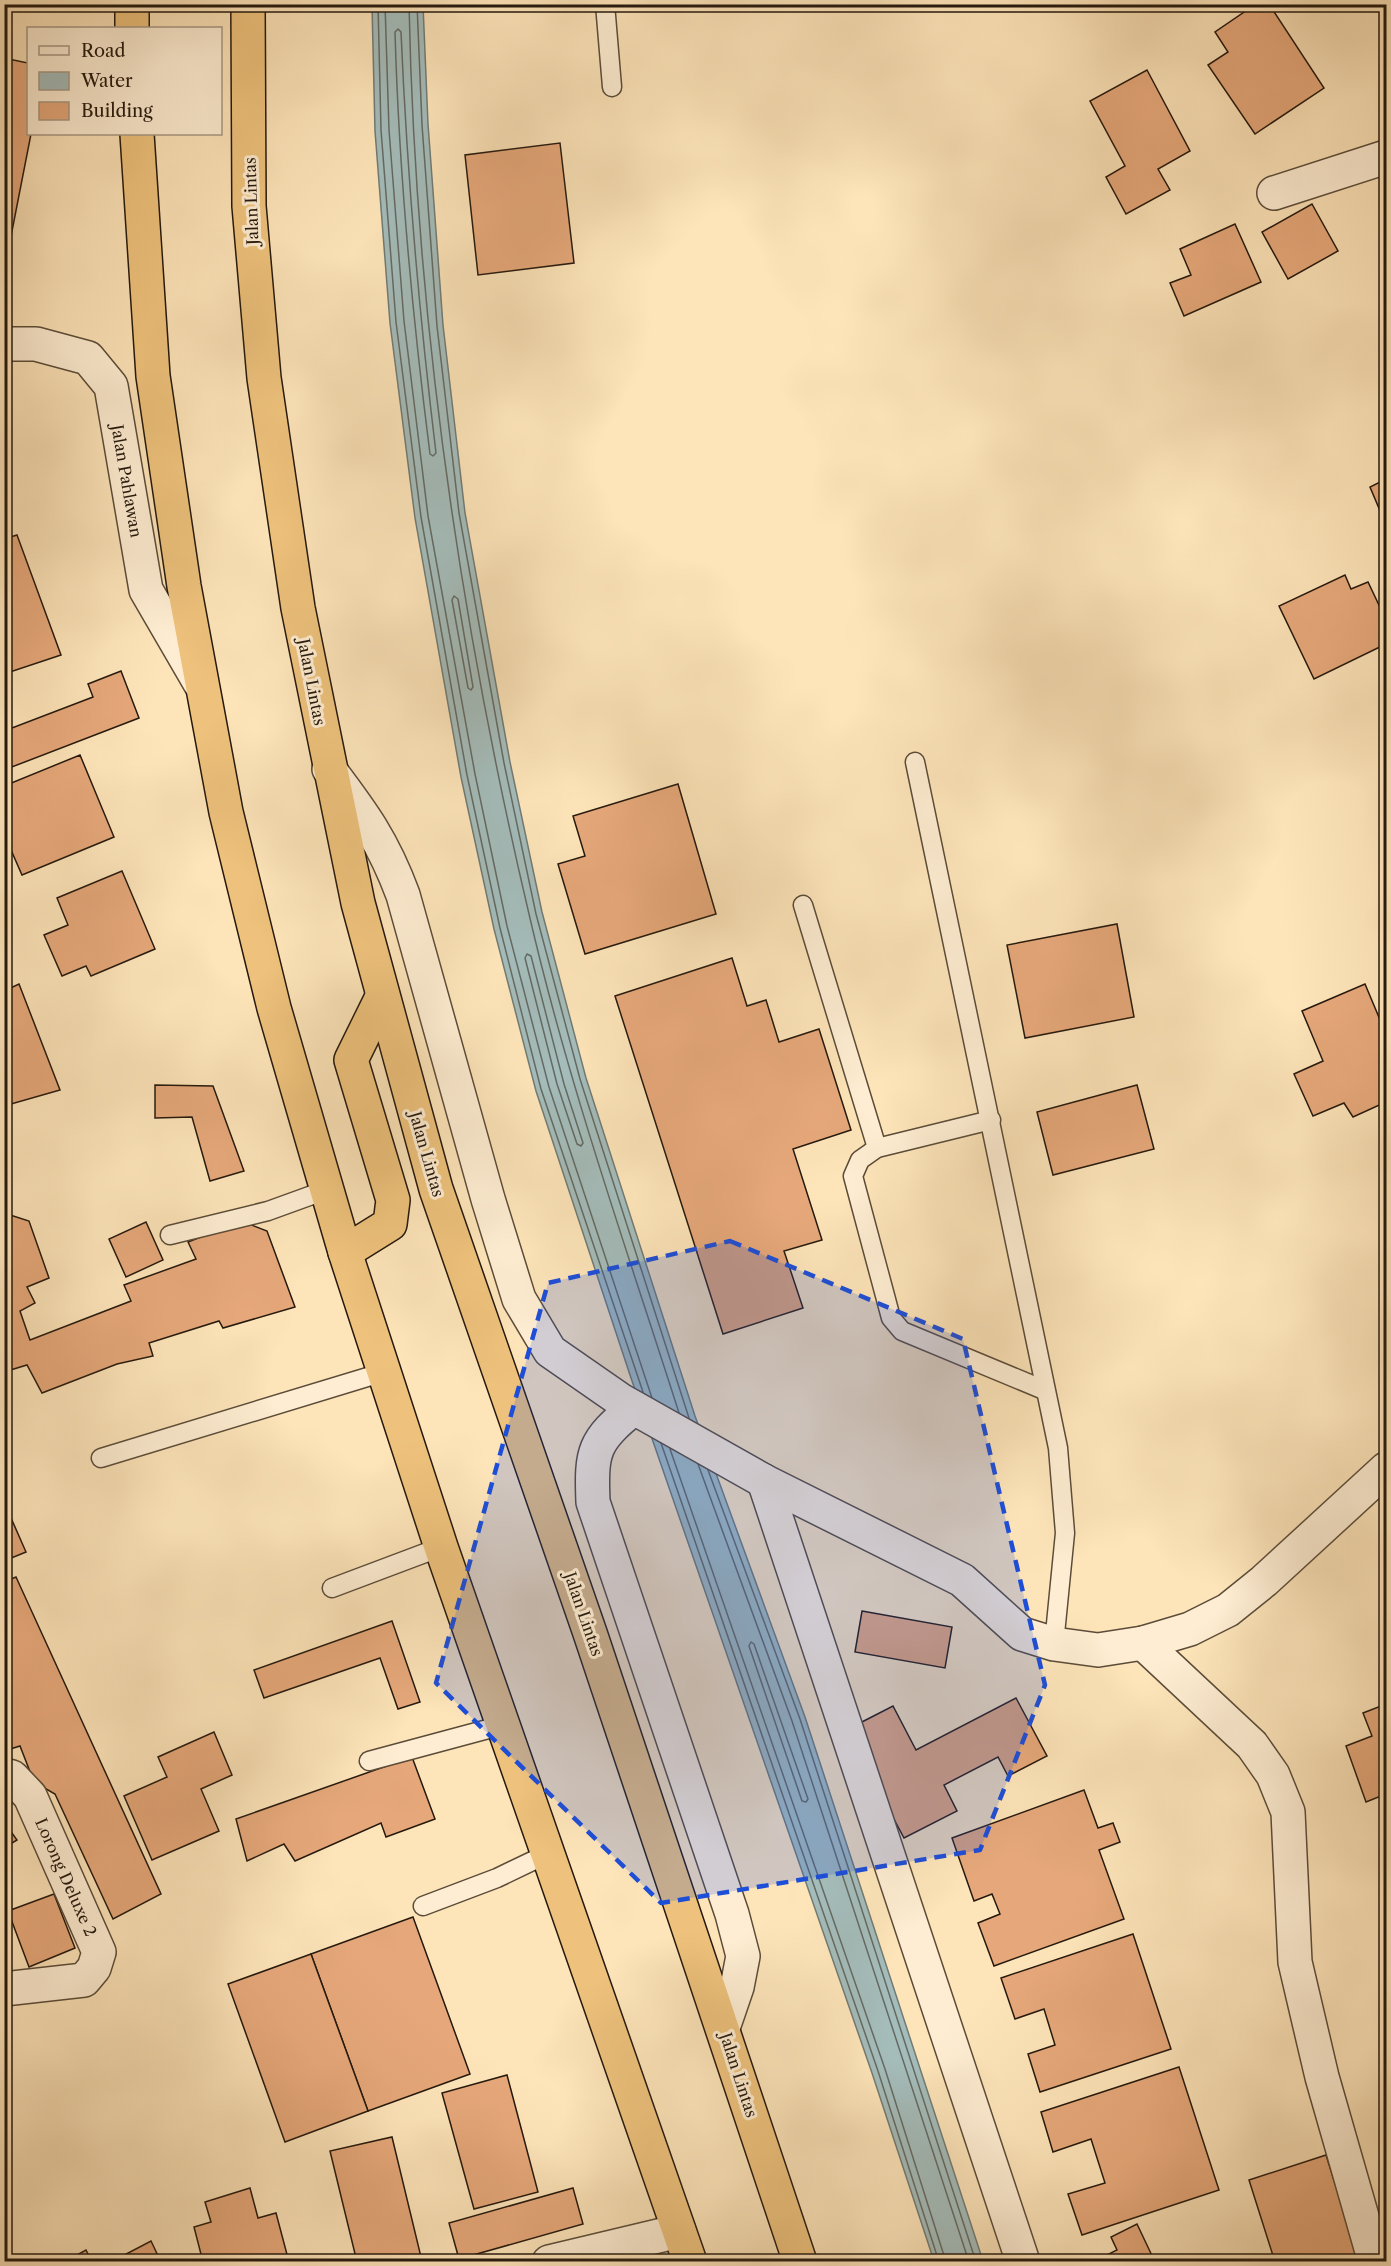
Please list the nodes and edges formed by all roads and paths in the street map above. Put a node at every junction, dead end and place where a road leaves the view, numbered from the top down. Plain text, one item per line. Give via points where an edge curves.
1 (132, 4) edge
2 (248, 4) edge
3 (604, 4) edge
4 (132, 27) edge
5 (612, 87) dead end
6 (137, 135) edge
7 (1386, 157) edge
8 (1274, 193) dead end
9 (4, 344) edge
10 (200, 683) junction
11 (915, 762) dead end
12 (329, 769) junction
13 (802, 905) dead end
14 (382, 997) junction
15 (991, 1120) junction
16 (877, 1148) junction
17 (326, 1190) junction
18 (170, 1235) dead end
19 (345, 1252) junction
20 (384, 1372) junction
21 (1044, 1390) junction
22 (634, 1408) junction
23 (101, 1458) dead end
24 (1386, 1469) edge
25 (764, 1480) junction
26 (441, 1547) junction
27 (332, 1588) dead end
28 (1054, 1644) junction
29 (1143, 1644) junction
30 (503, 1725) junction
31 (369, 1761) dead end
32 (4, 1775) edge
33 (547, 1854) junction
34 (423, 1906) dead end
35 (4, 1989) edge
36 (723, 2028) junction
37 (679, 2231) junction
38 (549, 2262) edge
39 (690, 2262) edge
40 (800, 2262) edge
41 (1023, 2262) edge
42 (1375, 2262) edge

1 - 4 highway
2 - 12 highway, Jalan Lintas via 249,206 264,378 298,608
3 - 5 lane
6 - 10 highway via 153,376
7 - 8 street
9 - 10 street, Jalan Pahlawan via 36,344 88,358 111,386 146,590
10 - 17 highway via 226,812 274,1008
11 - 15 lane
12 - 14 highway, Jalan Lintas
12 - 22 street via 371,825 403,895 519,1299 550,1351
13 - 16 lane
14 - 19 highway via 351,1060 393,1200 390,1224
14 - 36 highway, Jalan Lintas via 436,1189
15 - 16 lane
15 - 21 lane
16 - 21 lane via 860,1160 853,1176 891,1318 902,1331
17 - 18 lane via 268,1211
17 - 19 highway
19 - 20 highway
20 - 23 lane
20 - 26 highway
21 - 28 lane via 1058,1448 1065,1533
22 - 25 street
22 - 36 street via 601,1439 592,1464 593,1502 743,1956
24 - 29 street via 1228,1610 1190,1629
25 - 28 street via 962,1580 1022,1634
25 - 41 street
26 - 27 lane
26 - 30 highway
28 - 29 street via 1098,1650
29 - 42 street via 1252,1745 1273,1775 1288,1812 1295,1962 1322,2077
30 - 31 lane
30 - 33 highway
32 - 35 street, Lorong Deluxe 2 via 30,1796 99,1952 94,1968 84,1980
33 - 34 lane
33 - 37 highway
36 - 40 highway, Jalan Lintas
37 - 38 street
37 - 39 highway

